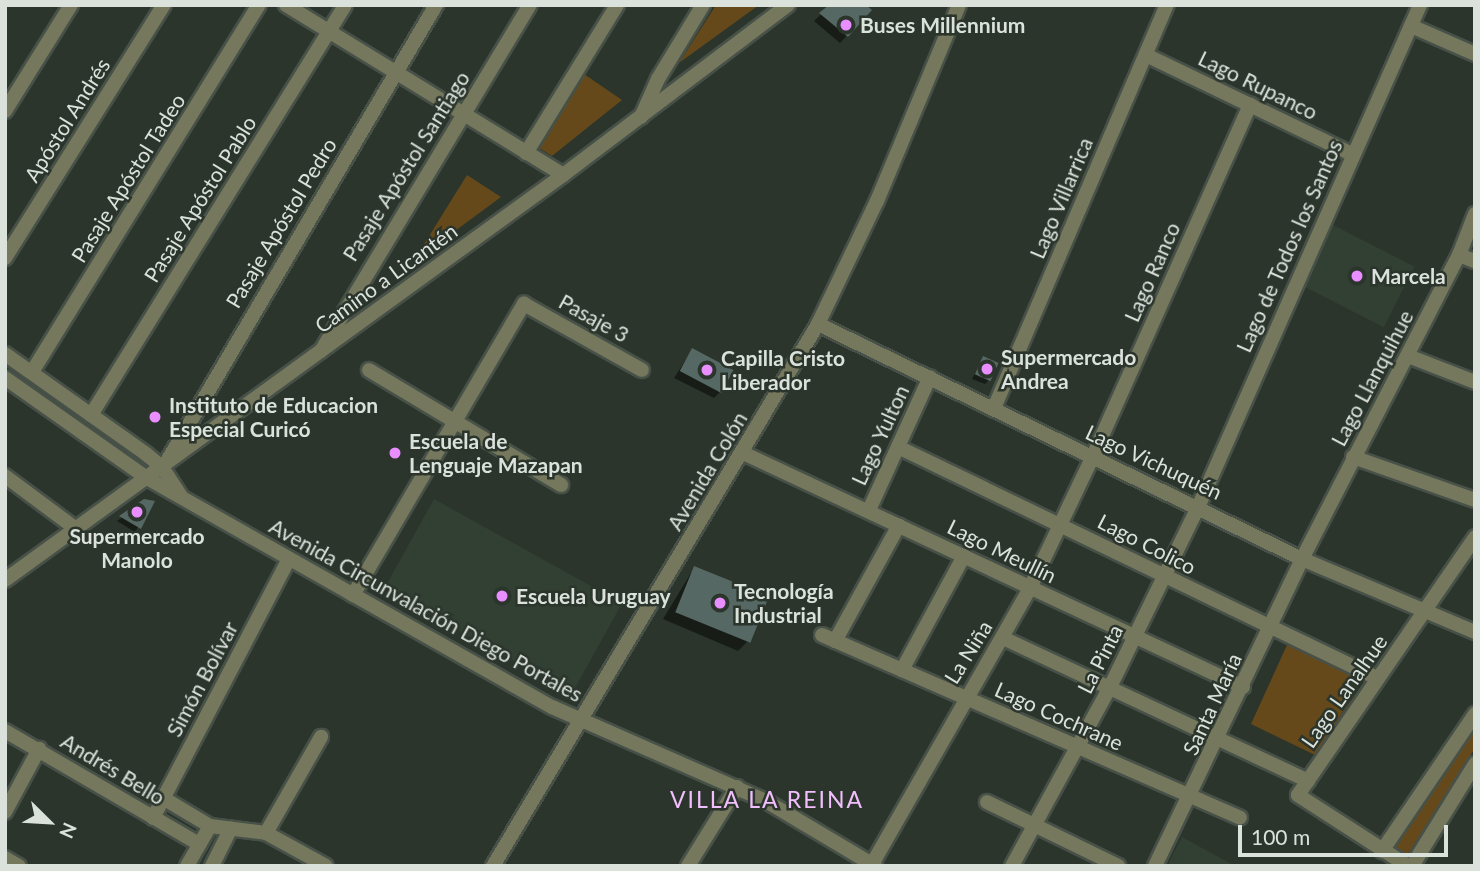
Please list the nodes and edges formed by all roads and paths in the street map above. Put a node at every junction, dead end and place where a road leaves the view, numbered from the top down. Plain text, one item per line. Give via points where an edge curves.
1 (71, 5) edge
2 (164, 5) edge
3 (259, 5) edge
4 (286, 5) edge
5 (345, 5) edge
6 (436, 5) edge
7 (530, 5) edge
8 (617, 5) edge
9 (703, 5) edge
10 (788, 5) edge
11 (959, 5) edge
12 (1167, 5) edge
13 (1420, 5) edge
14 (1411, 26) junction
15 (329, 31) junction
16 (1475, 54) edge
17 (1146, 55) junction
18 (395, 72) junction
19 (1250, 104) junction
20 (5, 111) edge
21 (463, 114) junction
22 (641, 117) junction
23 (526, 153) junction
24 (1352, 154) junction
25 (563, 175) junction
26 (1475, 214) edge
27 (1459, 255) junction
28 (5, 258) edge
29 (1475, 261) edge
30 (818, 324) junction
31 (321, 351) junction
32 (5, 354) edge
33 (1408, 356) junction
34 (369, 370) dead end
35 (642, 370) dead end
36 (32, 372) junction
37 (930, 377) junction
38 (5, 379) edge
39 (1475, 382) edge
40 (994, 408) junction
41 (91, 415) junction
42 (456, 419) junction
43 (898, 447) junction
44 (743, 453) junction
45 (1093, 456) junction
46 (1353, 457) junction
47 (164, 465) junction
48 (5, 476) edge
49 (147, 478) junction
50 (561, 485) dead end
51 (184, 500) junction
52 (1475, 500) edge
53 (1199, 506) junction
54 (869, 510) junction
55 (1060, 524) junction
56 (899, 525) junction
57 (76, 529) junction
58 (1475, 537) edge
59 (964, 556) junction
60 (289, 559) junction
61 (1303, 559) junction
62 (1165, 578) junction
63 (5, 580) edge
64 (1030, 588) junction
65 (353, 595) junction
66 (1427, 613) junction
67 (1271, 628) junction
68 (1475, 632) edge
69 (1003, 638) junction
70 (1134, 638) junction
71 (902, 670) junction
72 (1377, 678) junction
73 (1243, 687) junction
74 (1109, 689) junction
75 (965, 698) junction
76 (1475, 714) edge
77 (580, 719) junction
78 (5, 731) edge
79 (321, 737) dead end
80 (1220, 738) junction
81 (1076, 748) junction
82 (39, 749) junction
83 (1475, 764) edge
84 (1308, 781) junction
85 (737, 787) junction
86 (1191, 797) junction
87 (163, 798) junction
88 (987, 802) dead end
89 (5, 812) edge
90 (153, 818) junction
91 (1240, 818) dead end
92 (1034, 825) junction
93 (210, 826) junction
94 (232, 828) junction
95 (267, 833) junction
96 (199, 844) junction
97 (1382, 851) junction
98 (5, 858) edge
99 (872, 865) edge
100 (19, 866) edge
101 (187, 866) edge
102 (212, 866) edge
103 (327, 866) edge
104 (493, 866) edge
105 (688, 866) edge
106 (1012, 866) edge
107 (1118, 866) edge
108 (1155, 866) edge
109 (1410, 866) edge

1 - 20 street
2 - 28 street, Apóstol Andrés
3 - 36 street, Pasaje Apóstol Tadeo
4 - 15 street
5 - 15 street, Pasaje Apóstol Pablo
6 - 18 street, Pasaje Apóstol Pedro
7 - 21 street, Pasaje Apóstol Santiago
8 - 23 street
9 - 22 street via 658,79
10 - 22 street, Camino a Licantén
11 - 30 street, Avenida Colón via 877,201
12 - 17 street, Lago Villarrica
13 - 14 street, Lago de Todos los Santos
14 - 16 street
14 - 24 street, Lago de Todos los Santos
15 - 18 street
15 - 41 street, Pasaje Apóstol Pablo
17 - 19 street, Lago Rupanco
17 - 40 street, Lago Villarrica
18 - 21 street
18 - 47 street, Pasaje Apóstol Pedro
19 - 24 street, Lago Rupanco
19 - 45 street, Lago Ranco
21 - 23 street
21 - 31 street, Pasaje Apóstol Santiago
22 - 25 street, Camino a Licantén
23 - 25 street
24 - 53 street, Lago de Todos los Santos
25 - 31 street, Camino a Licantén
26 - 27 street, Lago Llanquihue
27 - 29 street
27 - 33 street, Lago Llanquihue
30 - 37 street, Lago Vichuquén
30 - 44 street, Avenida Colón
31 - 47 street, Camino a Licantén
32 - 36 street, Avenida Circunvalación Diego Portales
33 - 39 street
33 - 46 street, Lago Llanquihue
34 - 42 street
35 - 42 street, Pasaje 3 via 524,304
36 - 41 street, Avenida Circunvalación Diego Portales
37 - 40 street, Lago Vichuquén
37 - 43 street, Lago Yulton
38 - 49 street, Avenida Circunvalación Diego Portales
40 - 45 street, Lago Vichuquén
41 - 47 street, Avenida Circunvalación Diego Portales
42 - 50 street
42 - 65 street
43 - 54 street, Lago Yulton
43 - 55 street, Lago Colico
44 - 54 street, Lago Meullín
44 - 77 street, Avenida Colón
45 - 53 street, Lago Vichuquén
45 - 55 street, La Niña
46 - 52 street
46 - 61 street, Lago Llanquihue
47 - 49 street, Camino a Licantén
47 - 51 street, Avenida Circunvalación Diego Portales
48 - 57 street
49 - 51 street, Avenida Circunvalación Diego Portales
49 - 57 street, Camino a Licantén
51 - 60 street, Avenida Circunvalación Diego Portales
53 - 61 street, Lago Vichuquén
53 - 62 street, La Pinta
54 - 56 street, Lago Meullín
55 - 62 street, Lago Colico
55 - 64 street, La Niña
56 - 59 street, Lago Meullín
56 - 71 street, Lago Cochrane via 829,638
57 - 63 street, Camino a Licantén
58 - 66 street, Lago Lanalhue
59 - 64 street, Lago Meullín
59 - 71 street
60 - 65 street, Avenida Circunvalación Diego Portales
60 - 87 street, Simón Bolívar
61 - 66 street, Lago Vichuquén
61 - 67 street, Santa María
62 - 67 street, Lago Colico
62 - 70 street, La Pinta
64 - 69 street, La Niña
64 - 70 street, Lago Meullín
65 - 77 street, Avenida Circunvalación Diego Portales
66 - 68 street, Lago Vichuquén
66 - 72 street, Lago Lanalhue
67 - 72 street, Lago Colico
67 - 73 street, Santa María
69 - 74 street
69 - 75 street, La Niña
70 - 73 street, Lago Meullín
70 - 74 street, La Pinta
71 - 75 street, Lago Cochrane
72 - 84 street, Lago Lanalhue
73 - 80 street, Santa María
74 - 80 street
74 - 81 street, La Pinta
75 - 81 street, Lago Cochrane
75 - 99 street, La Niña
76 - 97 street
77 - 85 street, Avenida Circunvalación Diego Portales
77 - 104 street, Avenida Colón
78 - 82 street, Andrés Bello
79 - 95 street
80 - 84 street
80 - 86 street, Santa María
81 - 86 street, Lago Cochrane
81 - 92 street, La Pinta
82 - 89 street
82 - 90 street, Andrés Bello
83 - 109 street
84 - 97 street, Lago Lanalhue via 1298,795
85 - 99 street, Avenida Circunvalación Diego Portales
85 - 105 street
86 - 91 street, Lago Cochrane
86 - 108 street, Santa María
87 - 90 street, Simón Bolívar
87 - 93 street, Andrés Bello
88 - 92 street
90 - 96 street, Andrés Bello
92 - 106 street, La Pinta
92 - 107 street
93 - 94 street, Andrés Bello
93 - 96 street
94 - 95 street, Andrés Bello
94 - 102 street
95 - 103 street, Andrés Bello
96 - 101 street
97 - 109 street
98 - 100 street

